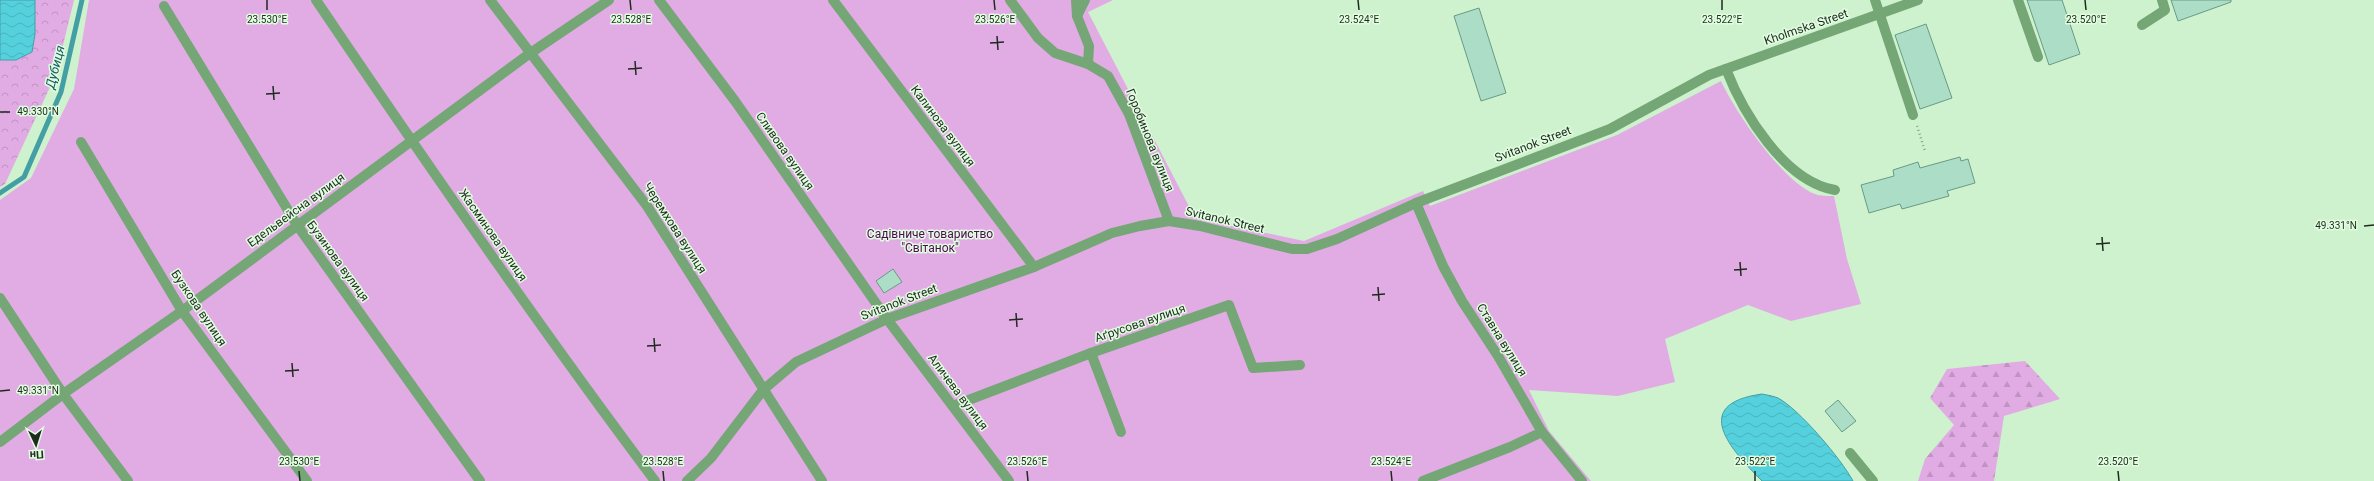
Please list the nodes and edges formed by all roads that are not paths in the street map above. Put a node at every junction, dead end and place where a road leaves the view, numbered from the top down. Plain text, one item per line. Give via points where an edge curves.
1 (316, 0) edge
2 (490, 0) edge
3 (609, 0) edge
4 (659, 0) edge
5 (833, 0) edge
6 (1010, 0) edge
7 (1076, 0) edge
8 (1086, 0) edge
9 (1875, 0) edge
10 (1918, 0) edge
11 (2018, 0) edge
12 (2162, 0) edge
13 (164, 6) dead end
14 (1880, 15) junction
15 (1077, 16) junction
16 (2142, 25) dead end
17 (529, 54) junction
18 (2038, 57) dead end
19 (1088, 64) junction
20 (1726, 69) junction
21 (1913, 115) road end
22 (81, 142) dead end
23 (412, 142) junction
24 (1834, 190) dead end
25 (1416, 203) junction
26 (1170, 221) junction
27 (297, 225) junction
28 (1034, 267) junction
29 (0, 298) edge
30 (182, 311) junction
31 (887, 319) junction
32 (1091, 353) junction
33 (1300, 365) dead end
34 (763, 390) junction
35 (63, 394) junction
36 (953, 406) junction
37 (1121, 432) dead end
38 (1542, 432) junction
39 (0, 442) edge
40 (1850, 453) dead end
41 (128, 481) edge
42 (307, 481) edge
43 (480, 481) edge
44 (655, 481) edge
45 (688, 481) edge
46 (822, 481) edge
47 (1009, 481) edge
48 (1424, 481) edge
49 (1582, 481) edge
50 (1873, 481) edge

1 - 23 street, Жасминова вулиця
2 - 17 street, Черемхова вулиця
3 - 17 street, Едельвейсна вулиця
4 - 31 street, Сливова вулиця via 735,101
5 - 28 street, Калинова вулиця
6 - 19 street, Горобинова вулиця via 1038,38 1055,53
7 - 15 street
8 - 15 street
9 - 14 street
10 - 14 street, Kholmska Street
11 - 18 street
12 - 16 street via 2165,10
13 - 27 street, Бузинова вулиця
14 - 20 street, Kholmska Street
14 - 21 street
15 - 19 street via 1089,46
17 - 23 street, Едельвейсна вулиця
17 - 34 street, Черемхова вулиця via 565,96 647,206
19 - 26 street, Горобинова вулиця via 1108,76 1116,90
20 - 24 street via 1747,113 1781,157 1811,183
20 - 25 street, Svitanok Street via 1708,75 1610,128
22 - 30 street, Бузкова вулиця
23 - 27 street, Едельвейсна вулиця
23 - 44 street, Жасминова вулиця via 568,366
25 - 26 street, Svitanok Street via 1337,239 1307,249 1292,249
25 - 38 street, Ставна вулиця via 1452,283
26 - 28 street, Svitanok Street via 1112,234
27 - 30 street, Едельвейсна вулиця
27 - 43 street, Бузинова вулиця
28 - 31 street, Svitanok Street
29 - 35 street
30 - 35 street, Едельвейсна вулиця
30 - 42 street, Бузкова вулиця
31 - 34 street, Svitanok Street via 796,362
31 - 36 street, Аличева вулиця
32 - 33 street, Аґрусова вулиця via 1229,306 1253,368
32 - 36 street, Аґрусова вулиця
32 - 37 street
34 - 45 street, Svitanok Street via 711,458
34 - 46 street, Черемхова вулиця
35 - 39 street, Едельвейсна вулиця
35 - 41 street
36 - 47 street, Аличева вулиця
38 - 48 street
38 - 49 street, Ставна вулиця
40 - 50 street

